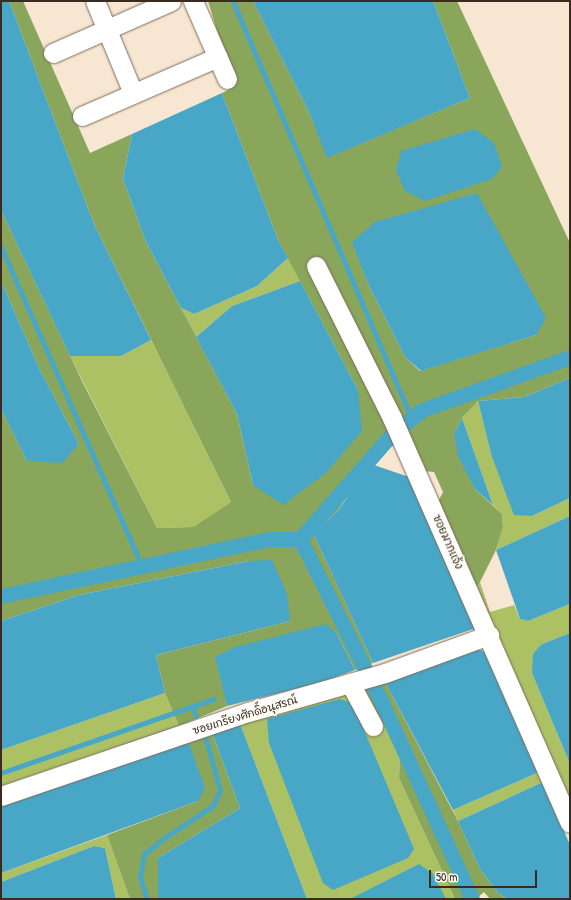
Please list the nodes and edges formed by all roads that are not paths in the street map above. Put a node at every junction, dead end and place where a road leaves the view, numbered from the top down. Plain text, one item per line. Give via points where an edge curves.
1 (95, 1) edge
2 (171, 1) edge
3 (194, 1) edge
4 (108, 29) junction
5 (53, 53) dead end
6 (218, 57) junction
7 (227, 79) dead end
8 (133, 93) junction
9 (82, 116) dead end
10 (316, 266) dead end
11 (490, 635) junction
12 (355, 682) junction
13 (373, 726) dead end
14 (1, 796) edge
15 (570, 823) edge

1 - 4 street
2 - 4 street
3 - 6 street
4 - 5 street
4 - 8 street
6 - 7 street
6 - 8 street
8 - 9 street
10 - 11 street, ซอยมากแจ้ง via 404,443
11 - 12 street, ซอยเกรียงศักดิ์อนุสรณ์
11 - 15 street, ซอยมากแจ้ง
12 - 13 street
12 - 14 street, ซอยเกรียงศักดิ์อนุสรณ์ via 248,712

